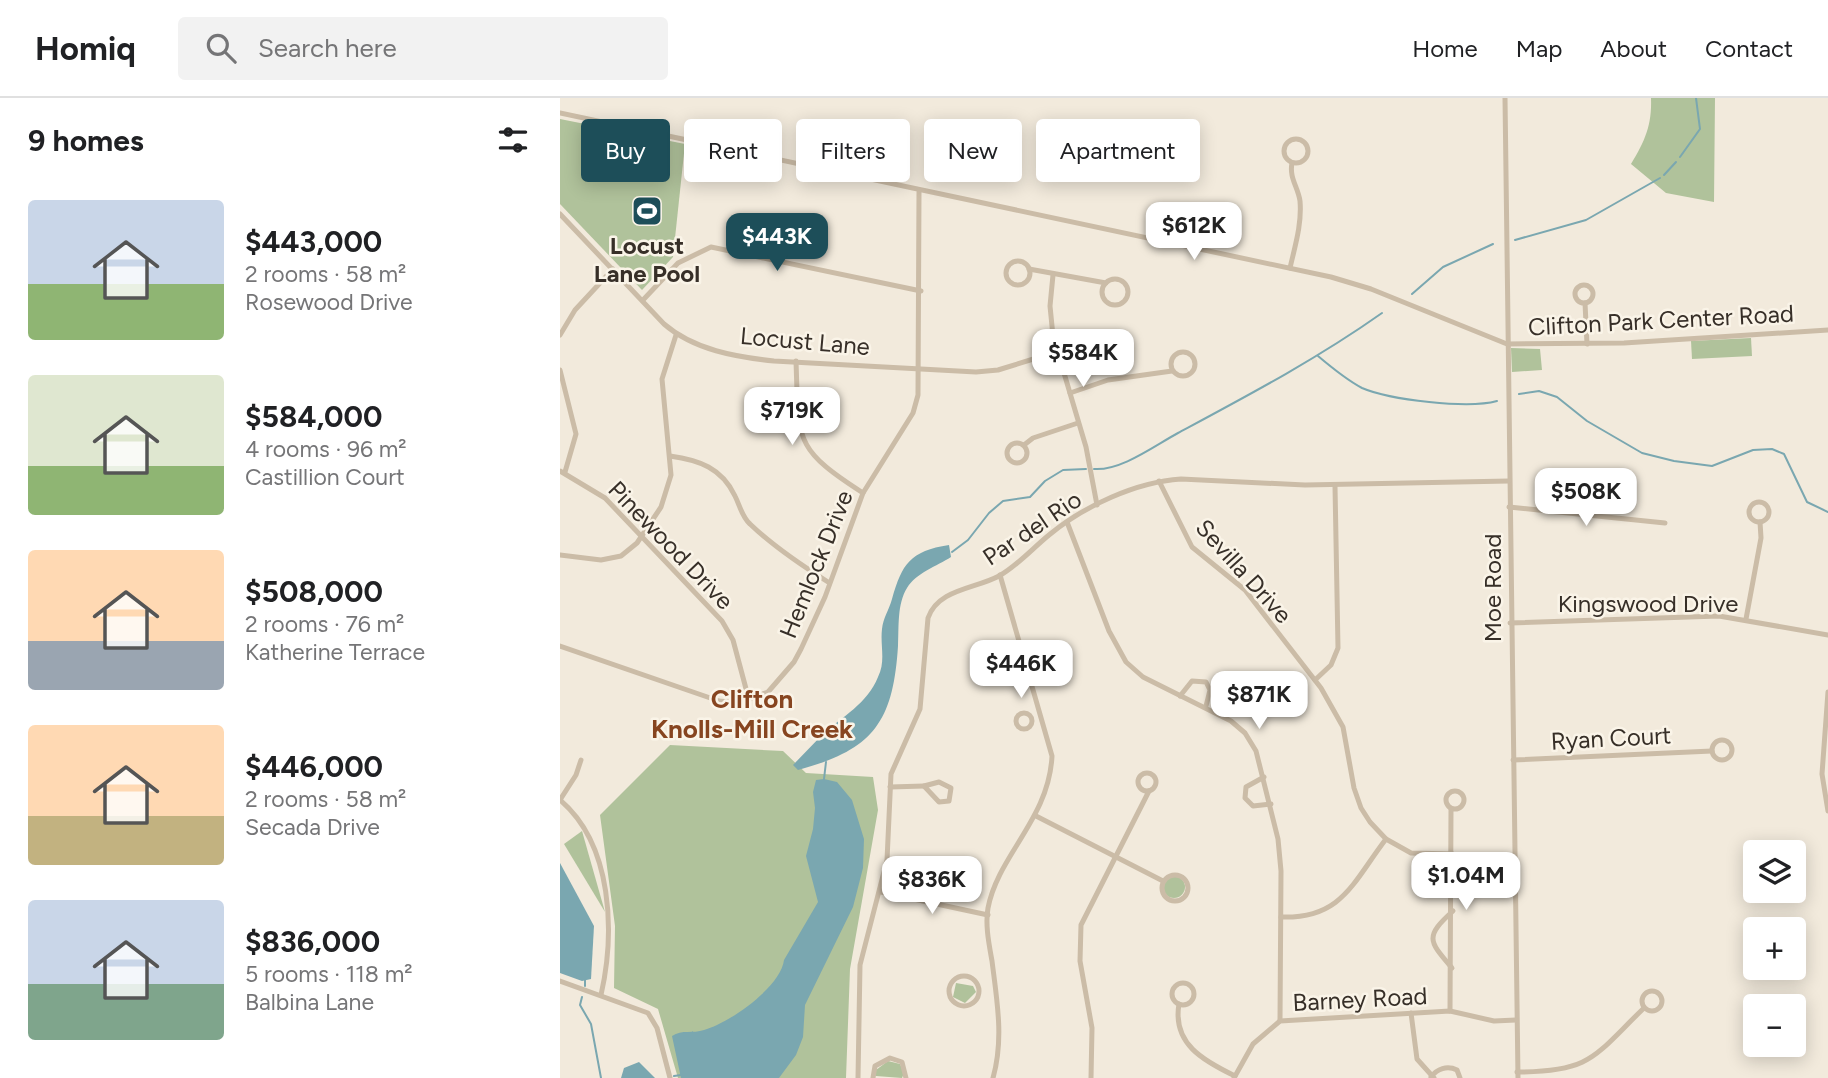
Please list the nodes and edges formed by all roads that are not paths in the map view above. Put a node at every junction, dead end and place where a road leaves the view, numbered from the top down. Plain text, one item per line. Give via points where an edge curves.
1 (1505, 98) edge
2 (560, 113) edge
3 (1292, 163) junction
4 (919, 192) junction
5 (560, 215) edge
6 (1290, 268) junction
7 (613, 269) junction
8 (1029, 269) junction
9 (1053, 275) junction
10 (1106, 284) junction
11 (921, 291) junction
12 (643, 300) junction
13 (1585, 303) dead end
14 (1828, 330) edge
15 (560, 335) edge
16 (676, 335) junction
17 (1507, 344) junction
18 (1587, 344) junction
19 (1056, 352) junction
20 (796, 361) junction
21 (920, 368) junction
22 (560, 370) edge
23 (1172, 371) junction
24 (1070, 393) junction
25 (1078, 423) junction
26 (1024, 445) dead end
27 (670, 456) junction
28 (563, 472) edge
29 (1159, 481) junction
30 (1509, 481) junction
31 (1335, 486) junction
32 (863, 493) junction
33 (1097, 505) junction
34 (1509, 508) junction
35 (1067, 522) junction
36 (1760, 522) dead end
37 (1665, 523) dead end
38 (642, 536) junction
39 (560, 555) edge
40 (1000, 575) junction
41 (828, 582) junction
42 (1746, 619) junction
43 (1510, 623) junction
44 (1828, 635) edge
45 (560, 646) edge
46 (1315, 680) junction
47 (1828, 692) edge
48 (1180, 696) junction
49 (749, 700) junction
50 (1206, 706) junction
51 (1042, 718) junction
52 (1032, 720) dead end
53 (1712, 751) junction
54 (581, 760) dead end
55 (1513, 760) junction
56 (1264, 777) junction
57 (924, 786) junction
58 (890, 787) junction
59 (1149, 791) dead end
60 (560, 800) edge
61 (1271, 804) junction
62 (1451, 809) dead end
63 (1828, 811) edge
64 (1036, 816) junction
65 (1386, 839) junction
66 (1453, 854) junction
67 (1115, 857) junction
68 (1163, 881) junction
69 (881, 892) junction
70 (1453, 911) junction
71 (988, 915) junction
72 (1281, 918) junction
73 (1452, 968) junction
74 (560, 981) edge
75 (981, 990) junction
76 (996, 993) junction
77 (601, 995) junction
78 (1180, 1004) junction
79 (1644, 1008) dead end
80 (1450, 1011) junction
81 (1411, 1013) junction
82 (1516, 1020) junction
83 (1280, 1021) junction
84 (1518, 1075) edge
85 (858, 1077) edge
86 (872, 1077) edge
87 (1235, 1077) edge
88 (1432, 1077) edge
89 (670, 1078) edge
90 (906, 1078) edge
91 (993, 1078) edge
92 (1091, 1078) edge
93 (1460, 1078) edge

1 - 17 street, Moe Road
2 - 4 street, Clifton Park Center Road
3 - 3 street via 1285,158 1284,146 1291,140 1302,141 1308,156 1301,163
3 - 6 street via 1300,211
4 - 6 street, Clifton Park Center Road
4 - 11 street, Hemlock Drive
5 - 7 street, Locust Lane
6 - 17 street, Clifton Park Center Road via 1371,289
7 - 12 street, Locust Lane
7 - 15 street via 575,310
8 - 8 street via 1023,262 1013,262 1006,277 1013,284 1022,284
8 - 9 street
9 - 10 street
9 - 19 street via 1050,316
10 - 10 street via 1102,292 1107,303 1125,301 1125,284 1114,280
11 - 12 street via 711,247 678,262
11 - 21 street, Hemlock Drive
12 - 16 street, Locust Lane
13 - 18 street
14 - 18 street, Clifton Park Center Road
16 - 20 street, Locust Lane via 749,358
16 - 27 street via 662,379
17 - 18 street, Clifton Park Center Road
17 - 30 street, Moe Road
19 - 21 street, Locust Lane via 986,371
19 - 24 street
20 - 21 street, Locust Lane
20 - 32 street via 803,440 822,466
21 - 32 street, Hemlock Drive via 913,413
22 - 28 street via 576,435
23 - 23 street via 1176,354 1187,353 1194,359 1195,368 1187,376
23 - 24 street via 1108,380
24 - 25 street
25 - 26 street
25 - 33 street
27 - 38 street via 667,494
27 - 41 street via 692,459 719,473 749,523
28 - 38 street, Pinewood Drive via 605,498
29 - 31 street, Par del Rio
29 - 33 street, Par del Rio
29 - 46 street, Sevilla Drive via 1192,547 1245,590
30 - 31 street, Par del Rio
30 - 34 street, Moe Road
31 - 46 street via 1338,648 1331,665
32 - 41 street, Hemlock Drive
33 - 35 street, Par del Rio
34 - 37 street
34 - 43 street, Moe Road
35 - 40 street, Par del Rio
35 - 48 street via 1109,631 1126,662 1143,677
36 - 42 street
38 - 39 street via 613,560
38 - 49 street, Pinewood Drive via 722,621 733,640
40 - 51 street
40 - 58 street, Par del Rio via 944,597 930,611 920,709 892,769
41 - 49 street, Hemlock Drive via 794,662 768,692
42 - 43 street, Kingswood Drive via 1696,616
42 - 44 street, Kingswood Drive
43 - 55 street, Moe Road
45 - 49 street via 719,701
46 - 65 street, Sevilla Drive via 1343,727 1361,808
47 - 63 street via 1822,774
48 - 50 street
48 - 50 street via 1192,681 1206,682 1210,691
50 - 56 street via 1245,733
51 - 52 street
51 - 64 street via 1051,767
53 - 53 street, Ryan Court via 1721,761 1730,757 1733,748 1721,740
53 - 55 street, Ryan Court
54 - 60 street
55 - 82 street, Moe Road
56 - 61 street
56 - 61 street via 1246,787 1245,798 1253,806
57 - 57 street via 939,802 951,798 951,788 945,783
57 - 58 street
58 - 69 street, Par del Rio
59 - 67 street
60 - 77 street via 588,834 603,886 609,932
61 - 72 street via 1280,860
62 - 66 street
64 - 67 street
64 - 71 street via 996,884
65 - 66 street, Sevilla Drive via 1421,855
65 - 72 street via 1334,905 1319,914
66 - 70 street
67 - 68 street
67 - 92 street via 1081,925
68 - 68 street via 1181,876 1188,885 1187,893 1181,900 1169,900 1163,893
69 - 71 street
69 - 85 street, Par del Rio via 860,965
70 - 73 street
70 - 73 street via 1433,932 1431,941
71 - 76 street
72 - 83 street
73 - 80 street
74 - 77 street
75 - 75 street via 975,982 958,977 950,984 950,997 968,1006
75 - 76 street
76 - 91 street via 1000,1035
77 - 89 street via 653,1017
78 - 78 street via 1173,998 1174,989 1187,985 1193,1000
78 - 87 street via 1177,1025 1192,1050
79 - 84 street via 1583,1063 1567,1070
80 - 81 street, Barney Road
80 - 82 street, Barney Road via 1494,1021
81 - 83 street, Barney Road
81 - 88 street via 1418,1059
82 - 84 street, Moe Road
83 - 87 street, Barney Road via 1254,1044
85 - 86 street
86 - 90 street via 878,1063 890,1058 902,1062
88 - 93 street via 1440,1069 1451,1068

